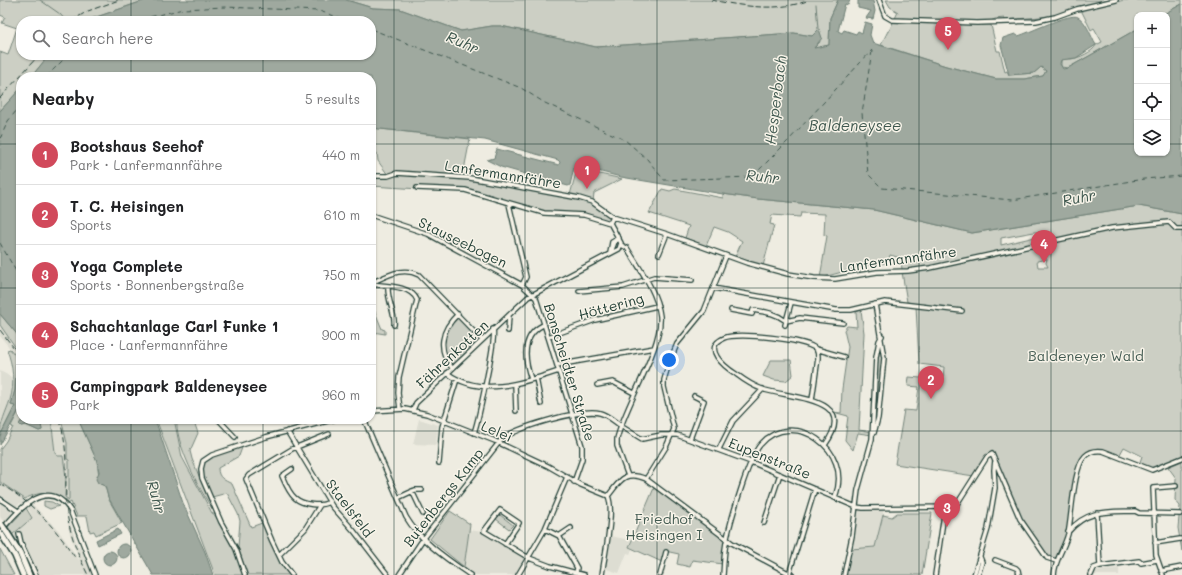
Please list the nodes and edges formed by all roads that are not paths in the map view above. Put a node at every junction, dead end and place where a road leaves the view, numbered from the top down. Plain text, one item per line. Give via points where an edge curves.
1 (879, 0) edge
2 (1116, 0) edge
3 (376, 176) edge
4 (417, 188) dead end
5 (509, 204) junction
6 (376, 217) edge
7 (613, 217) junction
8 (610, 223) junction
9 (1181, 229) edge
10 (667, 234) junction
11 (618, 238) junction
12 (621, 246) junction
13 (610, 253) junction
14 (659, 254) dead end
15 (726, 256) junction
16 (692, 280) dead end
17 (646, 281) junction
18 (376, 282) edge
19 (522, 284) junction
20 (376, 285) edge
21 (388, 287) junction
22 (713, 288) junction
23 (578, 291) dead end
24 (532, 294) junction
25 (791, 303) junction
26 (874, 304) junction
27 (657, 306) junction
28 (731, 310) dead end
29 (962, 311) dead end
30 (458, 314) junction
31 (509, 315) junction
32 (786, 323) junction
33 (843, 323) dead end
34 (394, 325) dead end
35 (543, 325) junction
36 (493, 329) junction
37 (508, 331) dead end
38 (882, 336) junction
39 (548, 337) junction
40 (482, 340) junction
41 (654, 348) junction
42 (815, 349) junction
43 (877, 351) junction
44 (884, 351) junction
45 (844, 357) dead end
46 (557, 365) junction
47 (452, 368) junction
48 (559, 370) junction
49 (447, 373) junction
50 (457, 378) junction
51 (536, 378) junction
52 (531, 379) junction
53 (515, 384) junction
54 (597, 385) dead end
55 (484, 386) junction
56 (763, 389) junction
57 (634, 392) junction
58 (694, 396) dead end
59 (812, 400) junction
60 (541, 404) dead end
61 (400, 409) junction
62 (412, 410) junction
63 (376, 411) edge
64 (516, 411) dead end
65 (572, 415) junction
66 (444, 421) junction
67 (223, 424) edge
68 (315, 424) edge
69 (366, 424) edge
70 (622, 427) junction
71 (287, 431) junction
72 (474, 433) junction
73 (330, 434) dead end
74 (673, 434) junction
75 (235, 437) dead end
76 (690, 439) junction
77 (872, 439) junction
78 (499, 443) junction
79 (825, 444) junction
80 (296, 447) junction
81 (719, 449) junction
82 (1182, 458) edge
83 (996, 459) junction
84 (751, 462) junction
85 (439, 463) dead end
86 (292, 469) dead end
87 (780, 474) junction
88 (628, 476) junction
89 (567, 477) junction
90 (646, 479) junction
91 (574, 482) junction
92 (1176, 486) dead end
93 (814, 489) junction
94 (422, 490) dead end
95 (412, 491) junction
96 (608, 496) junction
97 (834, 497) junction
98 (0, 498) edge
99 (398, 498) junction
100 (329, 502) junction
101 (320, 506) junction
102 (856, 508) junction
103 (945, 508) junction
104 (18, 511) junction
105 (1097, 513) junction
106 (1154, 513) junction
107 (423, 514) dead end
108 (1180, 514) dead end
109 (764, 523) dead end
110 (0, 524) edge
111 (571, 528) dead end
112 (545, 529) junction
113 (3, 532) edge
114 (1068, 532) junction
115 (19, 534) dead end
116 (559, 536) junction
117 (424, 539) junction
118 (726, 539) junction
119 (1180, 539) dead end
120 (732, 543) junction
121 (1155, 543) junction
122 (506, 544) junction
123 (726, 546) junction
124 (666, 552) dead end
125 (279, 555) junction
126 (980, 557) junction
127 (529, 558) junction
128 (995, 560) dead end
129 (1157, 560) junction
130 (1056, 561) junction
131 (1100, 566) junction
132 (1182, 567) edge
133 (565, 570) junction
134 (576, 573) junction
135 (1162, 573) edge
136 (400, 574) edge
137 (603, 574) edge
138 (790, 574) edge
139 (24, 575) edge
140 (29, 575) edge
141 (36, 575) edge
142 (95, 575) edge
143 (245, 575) edge
144 (292, 575) edge
145 (388, 575) edge
146 (470, 575) edge
147 (518, 575) edge
148 (564, 575) edge
149 (584, 575) edge
150 (660, 575) edge
151 (723, 575) edge
152 (844, 575) edge
153 (935, 575) edge
154 (974, 575) edge
155 (978, 575) edge
156 (1019, 575) edge
157 (1054, 575) edge
158 (1091, 575) edge

1 - 2 street via 885,16 894,21 977,23 1043,20
3 - 7 street, Lanfermannfähre via 397,173 470,178 586,200
4 - 5 street via 465,190
5 - 8 street via 544,213 584,215
5 - 19 street via 526,277
6 - 19 street, Stauseebogen via 428,234
7 - 8 street
7 - 10 street, Lanfermannfähre
8 - 11 street
9 - 15 street, Lanfermannfähre via 1176,229 1169,222 1112,228 930,268 877,272 835,280 788,274
10 - 14 street
10 - 15 street, Lanfermannfähre
11 - 12 street
11 - 13 street via 612,242
12 - 13 street, Fährenkotten
12 - 17 street via 627,248
13 - 24 street, Fährenkotten
15 - 22 street
16 - 17 street via 654,277
17 - 23 street via 620,288
17 - 27 street
18 - 30 street via 399,271 412,272 424,278
19 - 24 street, Bonscheidter Straße
20 - 21 street
21 - 34 street
21 - 61 street via 408,290 417,300 399,377
22 - 25 street
22 - 74 street via 699,318 677,344 664,376 664,387 674,423
24 - 31 street, Fährenkotten
24 - 35 street, Bonscheidter Straße via 536,298
25 - 26 street via 845,310
25 - 32 street
26 - 29 street via 897,303
26 - 38 street
27 - 39 street, Höttering via 595,320
27 - 41 street via 660,327
28 - 32 street via 752,314 753,310 778,314
30 - 40 street
30 - 47 street via 448,325 442,340 444,355
31 - 36 street, Fährenkotten
31 - 37 street, Fährenkotten
32 - 33 street via 800,318
35 - 39 street, Bonscheidter Straße
35 - 52 street via 532,332 527,343 526,358
36 - 40 street, Fährenkotten
36 - 55 street via 494,344
38 - 43 street via 878,341
38 - 44 street
39 - 46 street, Bonscheidter Straße
40 - 47 street, Fährenkotten
41 - 46 street
41 - 57 street
42 - 45 street
42 - 56 street via 768,337 733,336 722,339 716,350 719,362
42 - 59 street via 818,358
43 - 44 street
43 - 77 street
44 - 77 street via 878,418
46 - 48 street, Bonscheidter Straße
47 - 49 street, Fährenkotten
48 - 51 street
48 - 65 street, Bonscheidter Straße
49 - 50 street
49 - 62 street, Fährenkotten
50 - 55 street
50 - 66 street
51 - 52 street
51 - 60 street
52 - 53 street
53 - 55 street
53 - 64 street
54 - 57 street via 612,382
55 - 72 street
56 - 59 street
56 - 81 street via 736,416
57 - 70 street
58 - 76 street via 704,401
59 - 79 street via 828,408 834,418 834,430
61 - 62 street, Lelei
61 - 63 street, Lelei
62 - 66 street, Lelei
65 - 70 street, Butenbergs Kamp via 600,412
65 - 78 street, Butenbergs Kamp via 512,432
65 - 91 street, Bonscheidter Straße via 583,450
66 - 72 street, Lelei
66 - 85 street
67 - 75 street
68 - 71 street
69 - 99 street
70 - 74 street, Butenbergs Kamp via 642,439
70 - 88 street via 616,446
71 - 80 street, Staelsfeld
71 - 143 street via 207,457 201,471
72 - 78 street, Lelei
73 - 80 street
74 - 76 street, Eupenstraße
74 - 90 street
76 - 81 street, Eupenstraße
77 - 102 street via 858,490
78 - 89 street, Lelei
78 - 117 street, Butenbergs Kamp
79 - 84 street via 803,432 777,433 760,444
79 - 97 street via 836,460 838,468 839,482
80 - 100 street, Staelsfeld
80 - 125 street via 246,479
81 - 84 street, Eupenstraße
82 - 114 street via 1152,470 1103,451 1087,454 1077,480
83 - 103 street via 992,454 988,455 957,504
83 - 126 street via 988,529
83 - 130 street via 1020,519 1047,558
84 - 87 street, Eupenstraße
84 - 118 street
86 - 101 street via 282,476 290,493 297,500
87 - 93 street, Eupenstraße
87 - 109 street
88 - 90 street
88 - 96 street via 618,482
89 - 91 street, Lelei
89 - 112 street
90 - 118 street
91 - 96 street, Lelei
92 - 106 street via 1153,488
93 - 97 street, Eupenstraße
93 - 138 street
94 - 95 street
95 - 99 street
95 - 107 street
96 - 137 street via 610,521
97 - 102 street, Eupenstraße
98 - 104 street
99 - 117 street via 408,521
100 - 101 street
100 - 145 street, Staelsfeld
101 - 125 street via 305,529
102 - 103 street
102 - 152 street
103 - 153 street
104 - 113 street
104 - 142 street via 34,498 43,496 54,498 65,505 70,510
105 - 106 street
105 - 114 street via 1082,519
105 - 131 street
106 - 108 street
106 - 121 street
110 - 113 highway, bridge
111 - 116 street
112 - 116 street
112 - 127 street
113 - 139 highway
113 - 140 highway via 20,553
114 - 130 street
115 - 141 street
116 - 134 street via 577,568
117 - 136 street, Butenbergs Kamp
117 - 146 street
118 - 120 street
118 - 123 street
119 - 121 street
120 - 123 street
120 - 138 street
121 - 129 street
122 - 122 street via 518,523 500,510 484,531
122 - 127 street
123 - 151 street
124 - 150 street
125 - 144 street
126 - 154 street
126 - 155 street via 982,562
127 - 133 street
127 - 147 street
128 - 156 street via 1016,568
129 - 131 street
129 - 135 street
130 - 157 street
131 - 158 street via 1094,568
132 - 135 street
133 - 134 street
133 - 148 street
134 - 149 street

